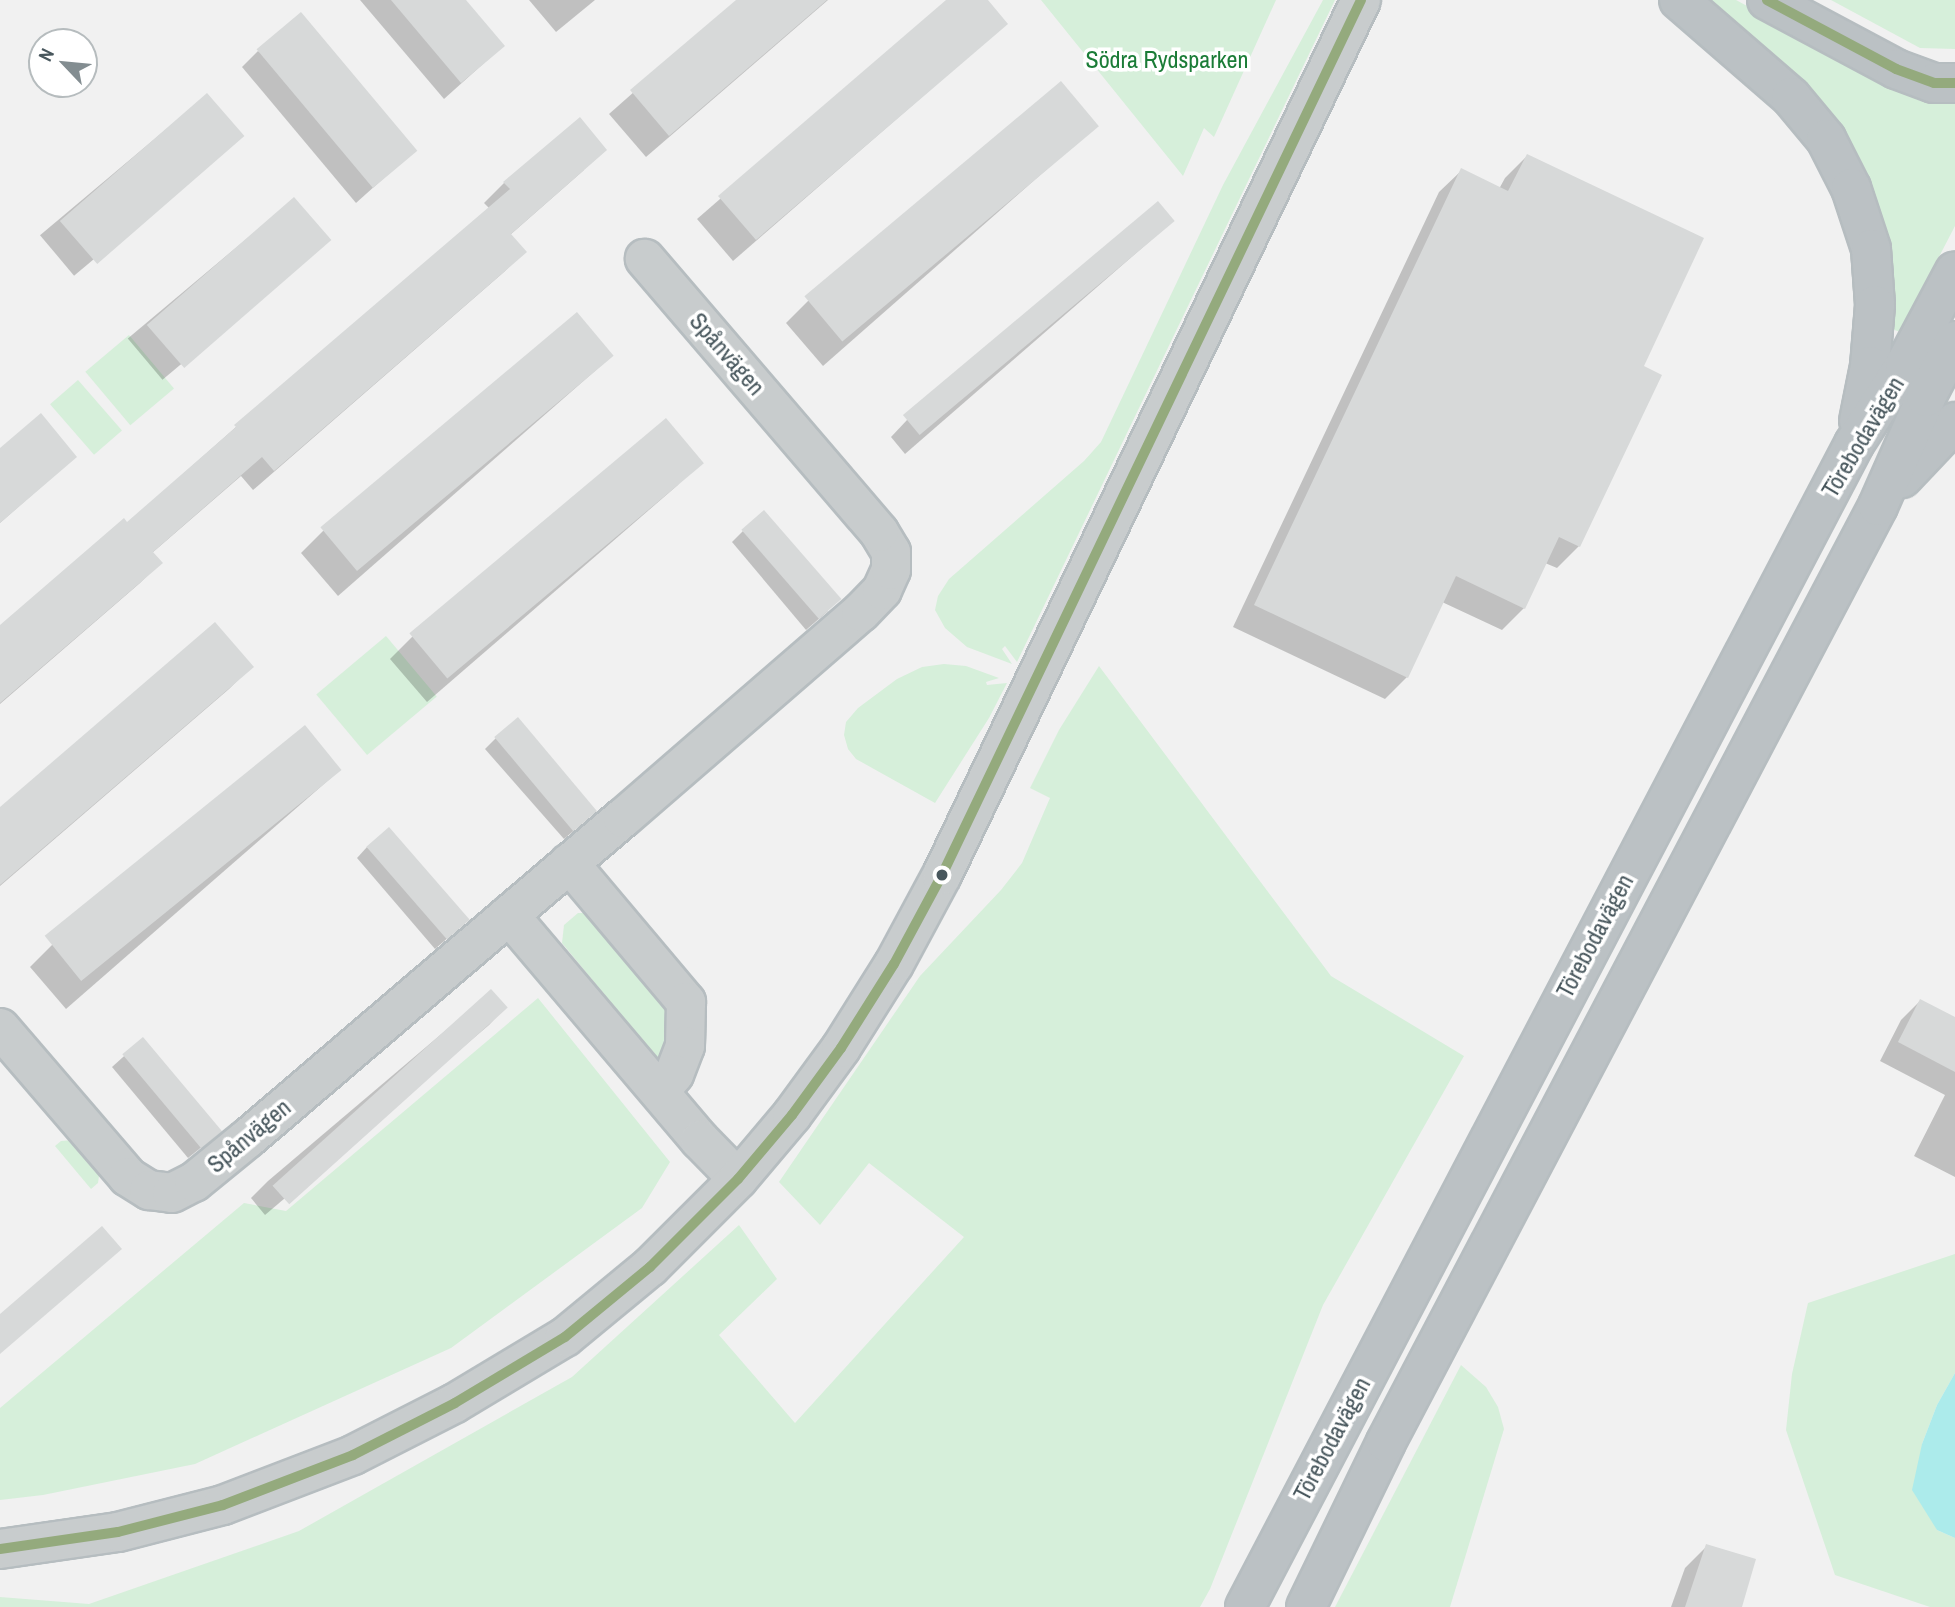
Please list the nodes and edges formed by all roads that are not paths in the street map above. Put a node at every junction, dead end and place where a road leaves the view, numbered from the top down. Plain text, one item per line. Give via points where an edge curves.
1 (1361, 0) edge
2 (1679, 0) edge
3 (1767, 0) edge
4 (1955, 83) edge
5 (645, 258) dead end
6 (1955, 271) edge
7 (1955, 341) edge
8 (1955, 422) edge
9 (1854, 444) junction
10 (1878, 506) junction
11 (569, 863) junction
12 (509, 915) junction
13 (0, 1028) edge
14 (660, 1091) junction
15 (738, 1179) junction
16 (0, 1549) edge
17 (1245, 1607) edge
18 (1306, 1607) edge

1 - 15 street via 942,875 841,1048
2 - 9 highway via 1791,97 1826,139 1851,188 1871,249 1875,305 1870,366
3 - 4 highway via 1896,69 1934,83
5 - 11 street, Spånvägen via 879,532 891,552 891,570 882,590 861,612
6 - 9 highway, Törebodavägen via 1905,365
7 - 10 highway, Törebodavägen
8 - 10 highway
9 - 17 highway, Törebodavägen
10 - 18 highway, Törebodavägen via 1386,1442
11 - 12 street, Spånvägen
11 - 14 street via 686,1002 685,1046 674,1074
12 - 13 street, Spånvägen via 237,1147 194,1182 172,1193 149,1190 128,1177
12 - 14 street
14 - 15 street
15 - 16 street via 650,1267 565,1337 455,1403 353,1455 223,1505 118,1532

